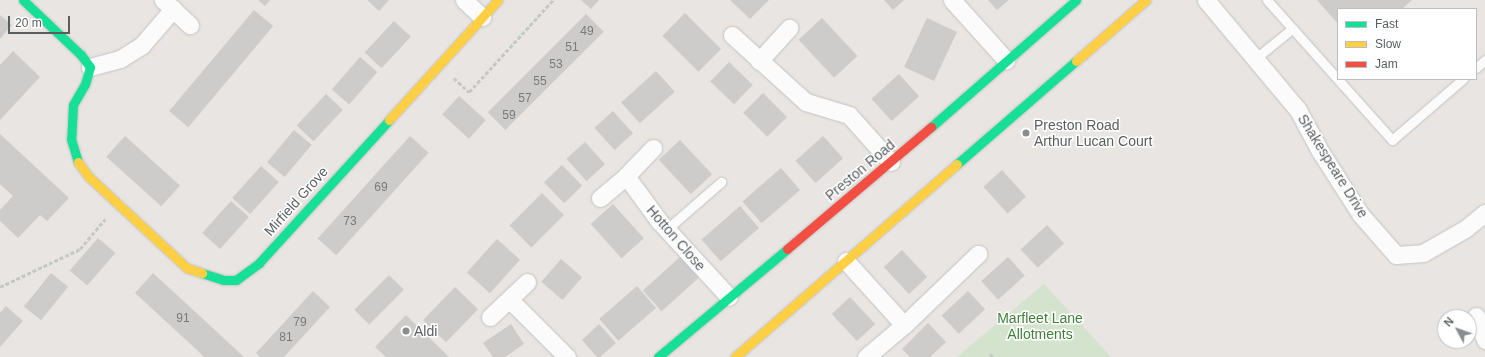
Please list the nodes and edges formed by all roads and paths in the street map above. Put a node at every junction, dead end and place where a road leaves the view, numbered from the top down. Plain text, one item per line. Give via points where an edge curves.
1 (23, 0) edge
2 (464, 0) edge
3 (498, 0) edge
4 (553, 0) edge
5 (952, 0) edge
6 (1076, 0) edge
7 (1146, 0) edge
8 (1206, 0) edge
9 (1266, 0) edge
10 (168, 5) edge
11 (482, 17) junction
12 (190, 25) dead end
13 (790, 28) dead end
14 (1292, 29) junction
15 (732, 35) dead end
16 (1256, 58) junction
17 (1006, 60) junction
18 (1485, 60) edge
19 (759, 61) junction
20 (439, 64) junction
21 (90, 67) junction
22 (1477, 67) edge
23 (1337, 79) edge
24 (1338, 80) edge
25 (1462, 80) edge
26 (653, 148) dead end
27 (891, 162) junction
28 (626, 176) junction
29 (721, 182) dead end
30 (600, 198) dead end
31 (118, 204) junction
32 (1485, 213) edge
33 (666, 229) junction
34 (978, 254) dead end
35 (846, 261) junction
36 (528, 282) dead end
37 (0, 287) edge
38 (728, 297) junction
39 (510, 300) junction
40 (490, 317) dead end
41 (1477, 319) edge
42 (904, 325) junction
43 (1485, 340) edge
44 (990, 354) dead end
45 (567, 357) edge
46 (659, 357) edge
47 (736, 357) edge
48 (866, 357) edge
49 (994, 357) edge

1 - 21 street via 81,55
2 - 11 street
3 - 11 street, Mirfield Grove
4 - 20 path via 469,92
5 - 17 street
6 - 17 street, Preston Road
7 - 35 street
8 - 16 street, Shakespeare Drive
9 - 14 lane
10 - 12 street
10 - 21 street via 142,45 120,59
11 - 20 street, Mirfield Grove
13 - 19 street
14 - 16 lane
14 - 23 lane
15 - 19 street
16 - 32 street, Shakespeare Drive via 1298,110 1320,151 1361,214 1396,255 1423,253 1465,229
17 - 27 street, Preston Road
18 - 22 lane
19 - 27 street via 806,102 850,115
20 - 31 street, Mirfield Grove via 259,263 236,280 224,280 187,268
21 - 31 street, Mirfield Grove via 85,84 73,105 71,139 76,159 89,177
24 - 25 lane via 1392,140
26 - 28 street
27 - 38 street, Preston Road
28 - 30 street
28 - 33 street, Hotton Close
29 - 33 lane
31 - 37 path via 80,249
33 - 38 street, Hotton Close
34 - 42 street
35 - 42 street
35 - 47 street
36 - 39 street
38 - 46 street, Preston Road
39 - 40 street
39 - 45 street
41 - 43 street
42 - 48 street
44 - 49 path

